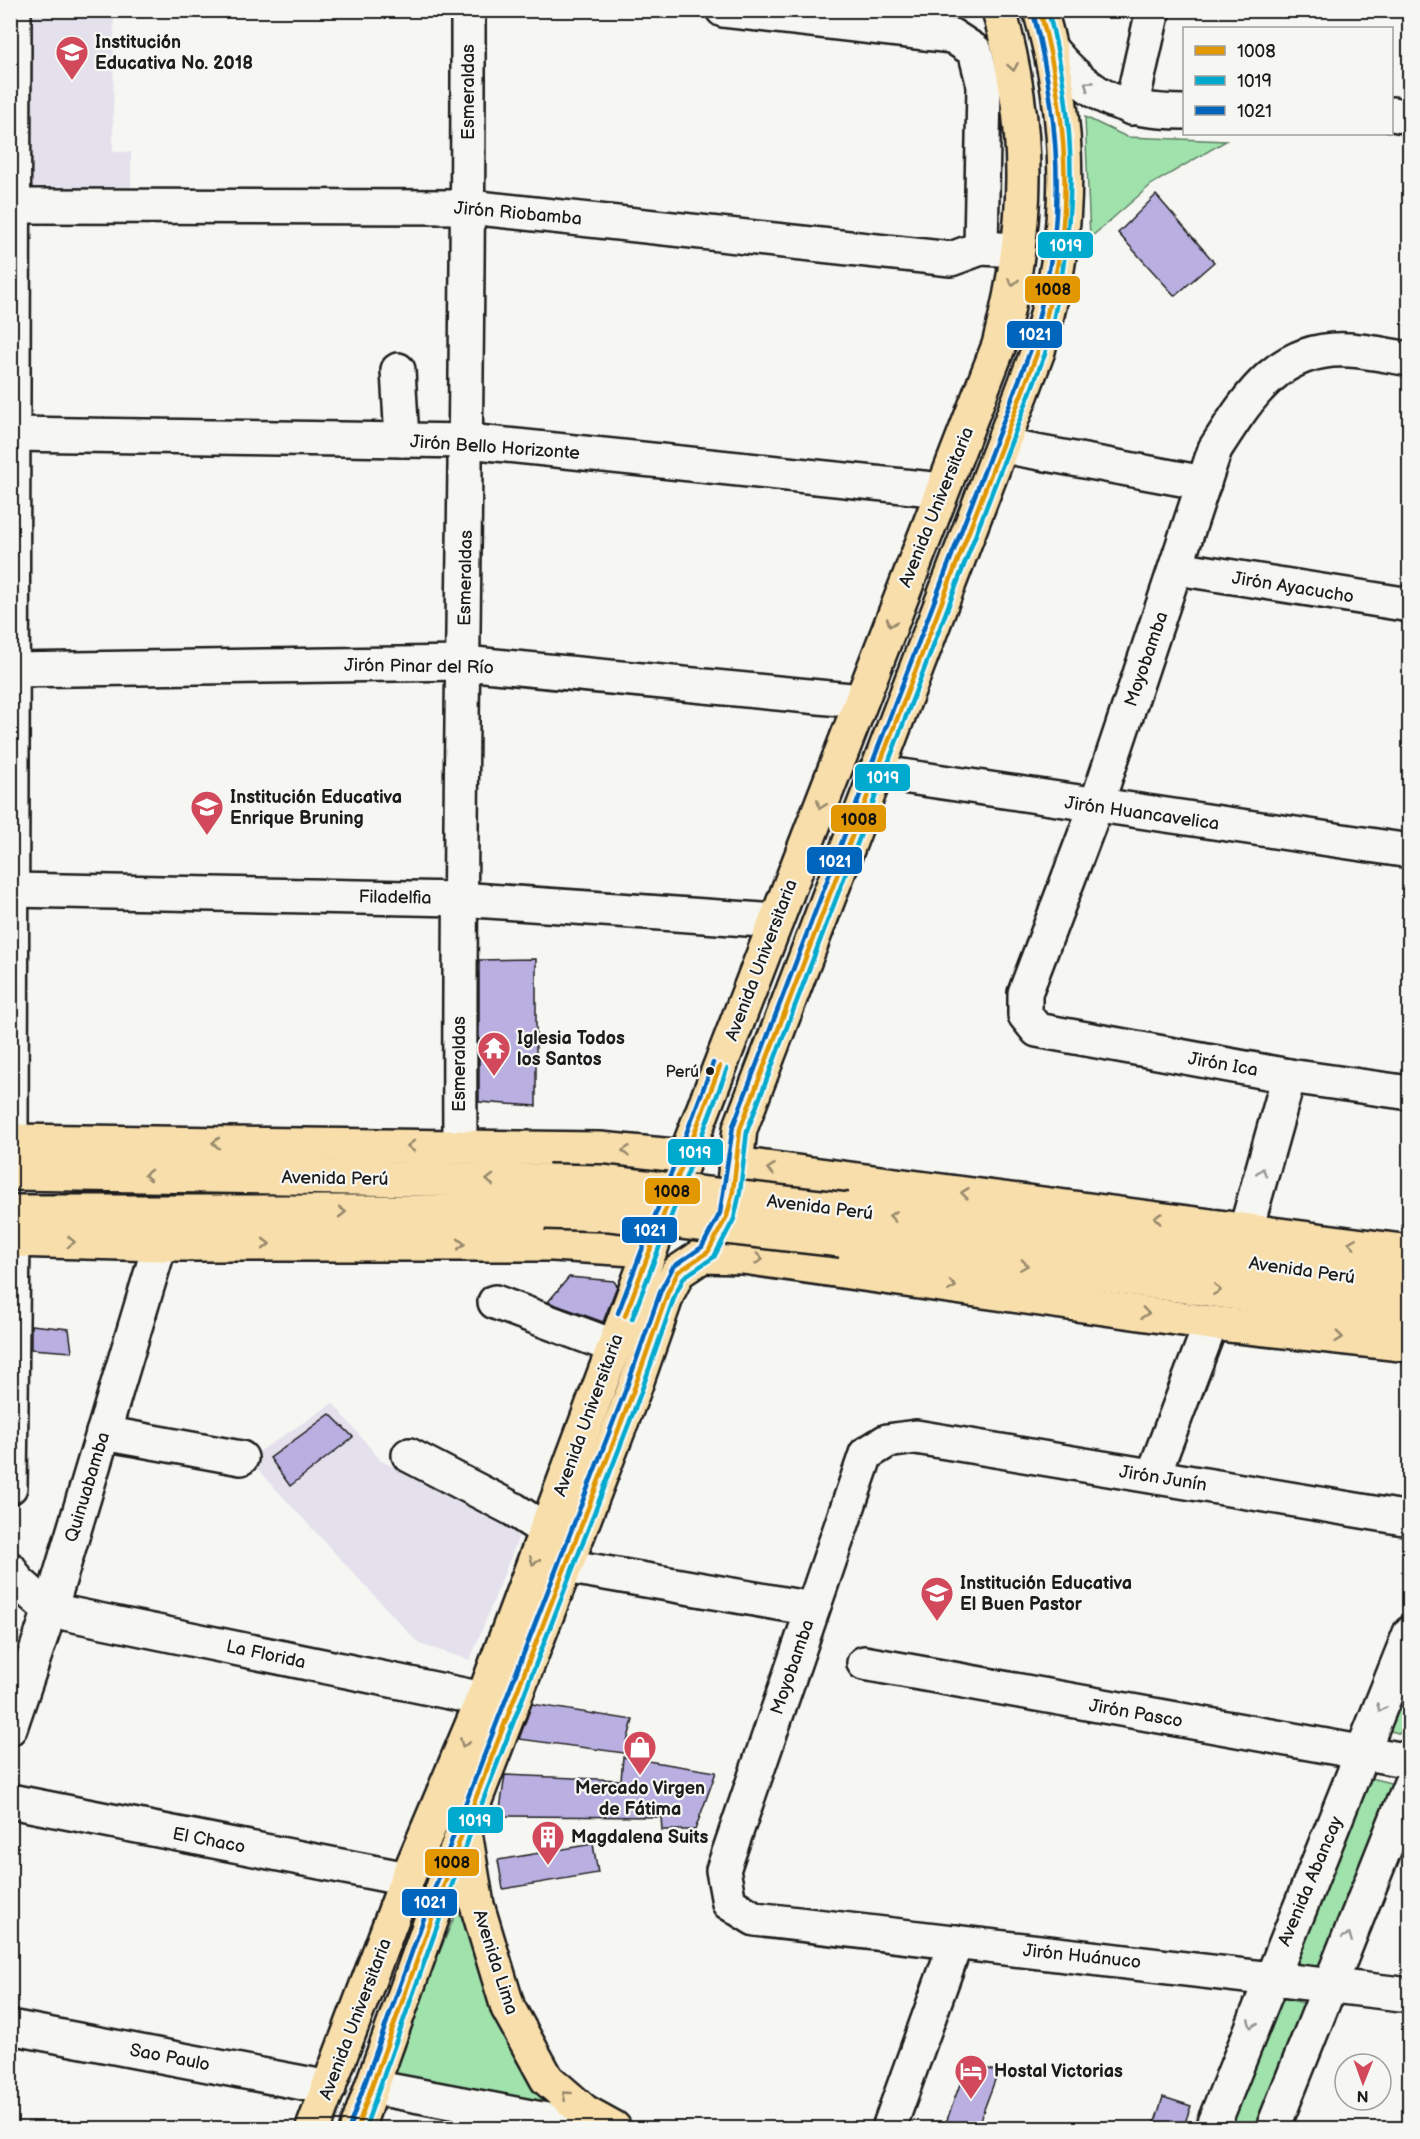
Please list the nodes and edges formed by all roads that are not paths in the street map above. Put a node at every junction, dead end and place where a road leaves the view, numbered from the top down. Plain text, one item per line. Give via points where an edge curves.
1 (14, 10) edge
2 (468, 10) edge
3 (723, 10) edge
4 (999, 10) edge
5 (1040, 10) edge
6 (1152, 10) edge
7 (1052, 51) junction
8 (1131, 108) junction
9 (1183, 112) edge
10 (1393, 114) edge
11 (1410, 117) edge
12 (14, 206) junction
13 (469, 207) junction
14 (981, 248) junction
15 (1018, 250) junction
16 (1410, 359) edge
17 (398, 370) dead end
18 (12, 434) edge
19 (402, 440) junction
20 (468, 441) junction
21 (1002, 446) junction
22 (1204, 483) junction
23 (942, 490) junction
24 (1177, 568) junction
25 (1410, 605) edge
26 (464, 663) junction
27 (12, 670) junction
28 (861, 701) junction
29 (11, 753) edge
30 (875, 771) junction
31 (1096, 806) junction
32 (11, 826) edge
33 (1410, 851) edge
34 (12, 890) junction
35 (459, 899) junction
36 (776, 921) junction
37 (1036, 1030) joint
38 (1289, 1076) junction
39 (1410, 1093) edge
40 (11, 1141) edge
41 (460, 1146) junction
42 (685, 1157) junction
43 (735, 1164) junction
44 (10, 1173) edge
45 (546, 1197) junction
46 (844, 1225) junction
47 (1246, 1229) junction
48 (11, 1231) edge
49 (160, 1245) junction
50 (650, 1250) junction
51 (1410, 1252) edge
52 (701, 1256) junction
53 (1410, 1284) edge
54 (495, 1302) dead end
55 (1410, 1316) edge
56 (1211, 1323) junction
57 (1410, 1345) edge
58 (613, 1346) junction
59 (103, 1433) junction
60 (916, 1437) joint
61 (409, 1455) dead end
62 (241, 1458) dead end
63 (1153, 1476) junction
64 (10, 1487) edge
65 (1410, 1519) edge
66 (545, 1530) junction
67 (565, 1566) junction
68 (10, 1569) edge
69 (812, 1609) junction
70 (50, 1610) junction
71 (1410, 1634) edge
72 (864, 1663) dead end
73 (483, 1699) junction
74 (10, 1728) edge
75 (1364, 1754) junction
76 (1410, 1761) edge
77 (1410, 1785) edge
78 (10, 1801) edge
79 (465, 1826) junction
80 (407, 1879) junction
81 (755, 1919) joint
82 (956, 1942) junction
83 (1270, 1977) junction
84 (1328, 1985) junction
85 (1410, 1995) edge
86 (10, 2027) edge
87 (372, 2087) junction
88 (329, 2088) junction
89 (547, 2124) edge
90 (313, 2128) edge
91 (357, 2128) edge
92 (589, 2128) edge
93 (614, 2128) edge
94 (889, 2128) edge
95 (1212, 2128) edge
96 (1273, 2128) edge

1 - 12 street
2 - 13 street, Esmeraldas
3 - 14 street via 952,36 975,51 984,86
4 -> 15 main road, Avenida Universitaria via 1013,64 1023,135
5 - 7 main road, Avenida Universitaria
6 - 8 street
8 -> 7 street via 1091,88
7 - 21 main road, Avenida Universitaria via 1064,133 1064,202 1056,274 1038,351
8 - 9 street
10 - 11 street
12 - 13 street, Jirón Riobamba
12 - 18 street
13 - 14 street, Jirón Riobamba via 951,259
13 - 20 street, Esmeraldas
14 - 15 street, Jirón Riobamba
15 -> 23 main road, Avenida Universitaria via 999,345
16 - 22 street, Moyobamba via 1348,350 1308,354 1276,370 1249,396 1215,449
17 - 19 street
18 - 19 street, Jirón Bello Horizonte
18 - 27 street
19 - 20 street, Jirón Bello Horizonte
20 - 23 street, Jirón Bello Horizonte
20 - 26 street, Esmeraldas
21 - 22 street
21 - 30 main road, Avenida Universitaria
22 - 24 street, Moyobamba
23 -> 28 main road, Avenida Universitaria
24 - 25 street, Jirón Ayacucho
24 - 31 street, Moyobamba
26 - 27 street, Jirón Pinar del Río
26 - 28 street, Jirón Pinar del Río
26 - 35 street, Esmeraldas
27 - 29 street
28 -> 36 main road, Avenida Universitaria
29 - 32 street
30 - 31 street, Jirón Huancavelica
30 - 43 main road, Avenida Universitaria via 740,1129
31 - 33 street, Jirón Huancavelica
31 - 37 street, Moyobamba via 1025,993 1025,1015
32 - 34 street
34 - 35 street, Filadelfia
34 - 40 street
35 - 36 street, Filadelfia
35 - 41 street, Esmeraldas
36 - 42 main road, Avenida Universitaria
37 - 38 street, Jirón Ica
38 - 39 street, Jirón Ica
47 -> 38 street
41 -> 40 main road, Avenida Perú
42 -> 41 main road, Avenida Perú via 600,1149
42 - 50 main road, Avenida Universitaria
47 -> 43 main road, Avenida Perú
43 - 52 main road, Avenida Universitaria via 727,1216 714,1243
45 -> 44 main road, Avenida Perú
45 - 46 main road, Avenida Perú, bridge via 601,1182
48 -> 45 main road, Avenida Perú
53 -> 46 main road, Avenida Perú
46 -> 55 main road, Avenida Perú
51 -> 47 main road, Avenida Perú
48 -> 49 main road
48 - 64 street
49 -> 50 main road via 553,1244
49 - 59 street, Quinuabamba
50 - 58 main road, Avenida Universitaria
52 -> 56 main road via 743,1257
52 - 67 main road, Avenida Universitaria via 678,1272 668,1292
54 - 58 street
56 -> 57 main road
56 - 63 street
58 - 66 main road, Avenida Universitaria
59 - 62 street
59 - 70 street, Quinuabamba
60 - 63 street, Jirón Junín
60 - 69 street, Moyobamba via 887,1441 866,1454
61 - 66 street
63 - 65 street, Jirón Junín
66 -> 73 main road, Avenida Universitaria
67 - 69 street
67 - 79 main road, Avenida Universitaria
68 - 70 street via 17,1581
69 - 81 street, Moyobamba via 723,1869 729,1903
70 - 73 street, La Florida
70 - 74 street, Quinuabamba
71 -> 75 street, Avenida Abancay
72 - 75 street, Jirón Pasco
73 -> 80 main road, Avenida Universitaria
75 - 76 street, Jirón Pasco
75 - 83 street, Avenida Abancay
84 -> 77 street
78 - 80 street, El Chaco
79 - 87 main road, Avenida Universitaria
93 -> 79 main road, Avenida Lima via 585,2112 548,2079 508,2008 477,1905
80 - 88 main road, Avenida Universitaria
81 - 82 street, Jirón Huánuco
82 - 83 street, Jirón Huánuco
82 - 94 street
83 - 84 street, Jirón Huánuco
83 -> 95 street, Avenida Abancay
84 - 85 street, Jirón Huánuco
84 - 96 street
86 - 88 street, Sao Paulo
87 - 89 street
87 - 91 main road, Avenida Universitaria
88 - 90 main road, Avenida Universitaria
89 - 92 street

